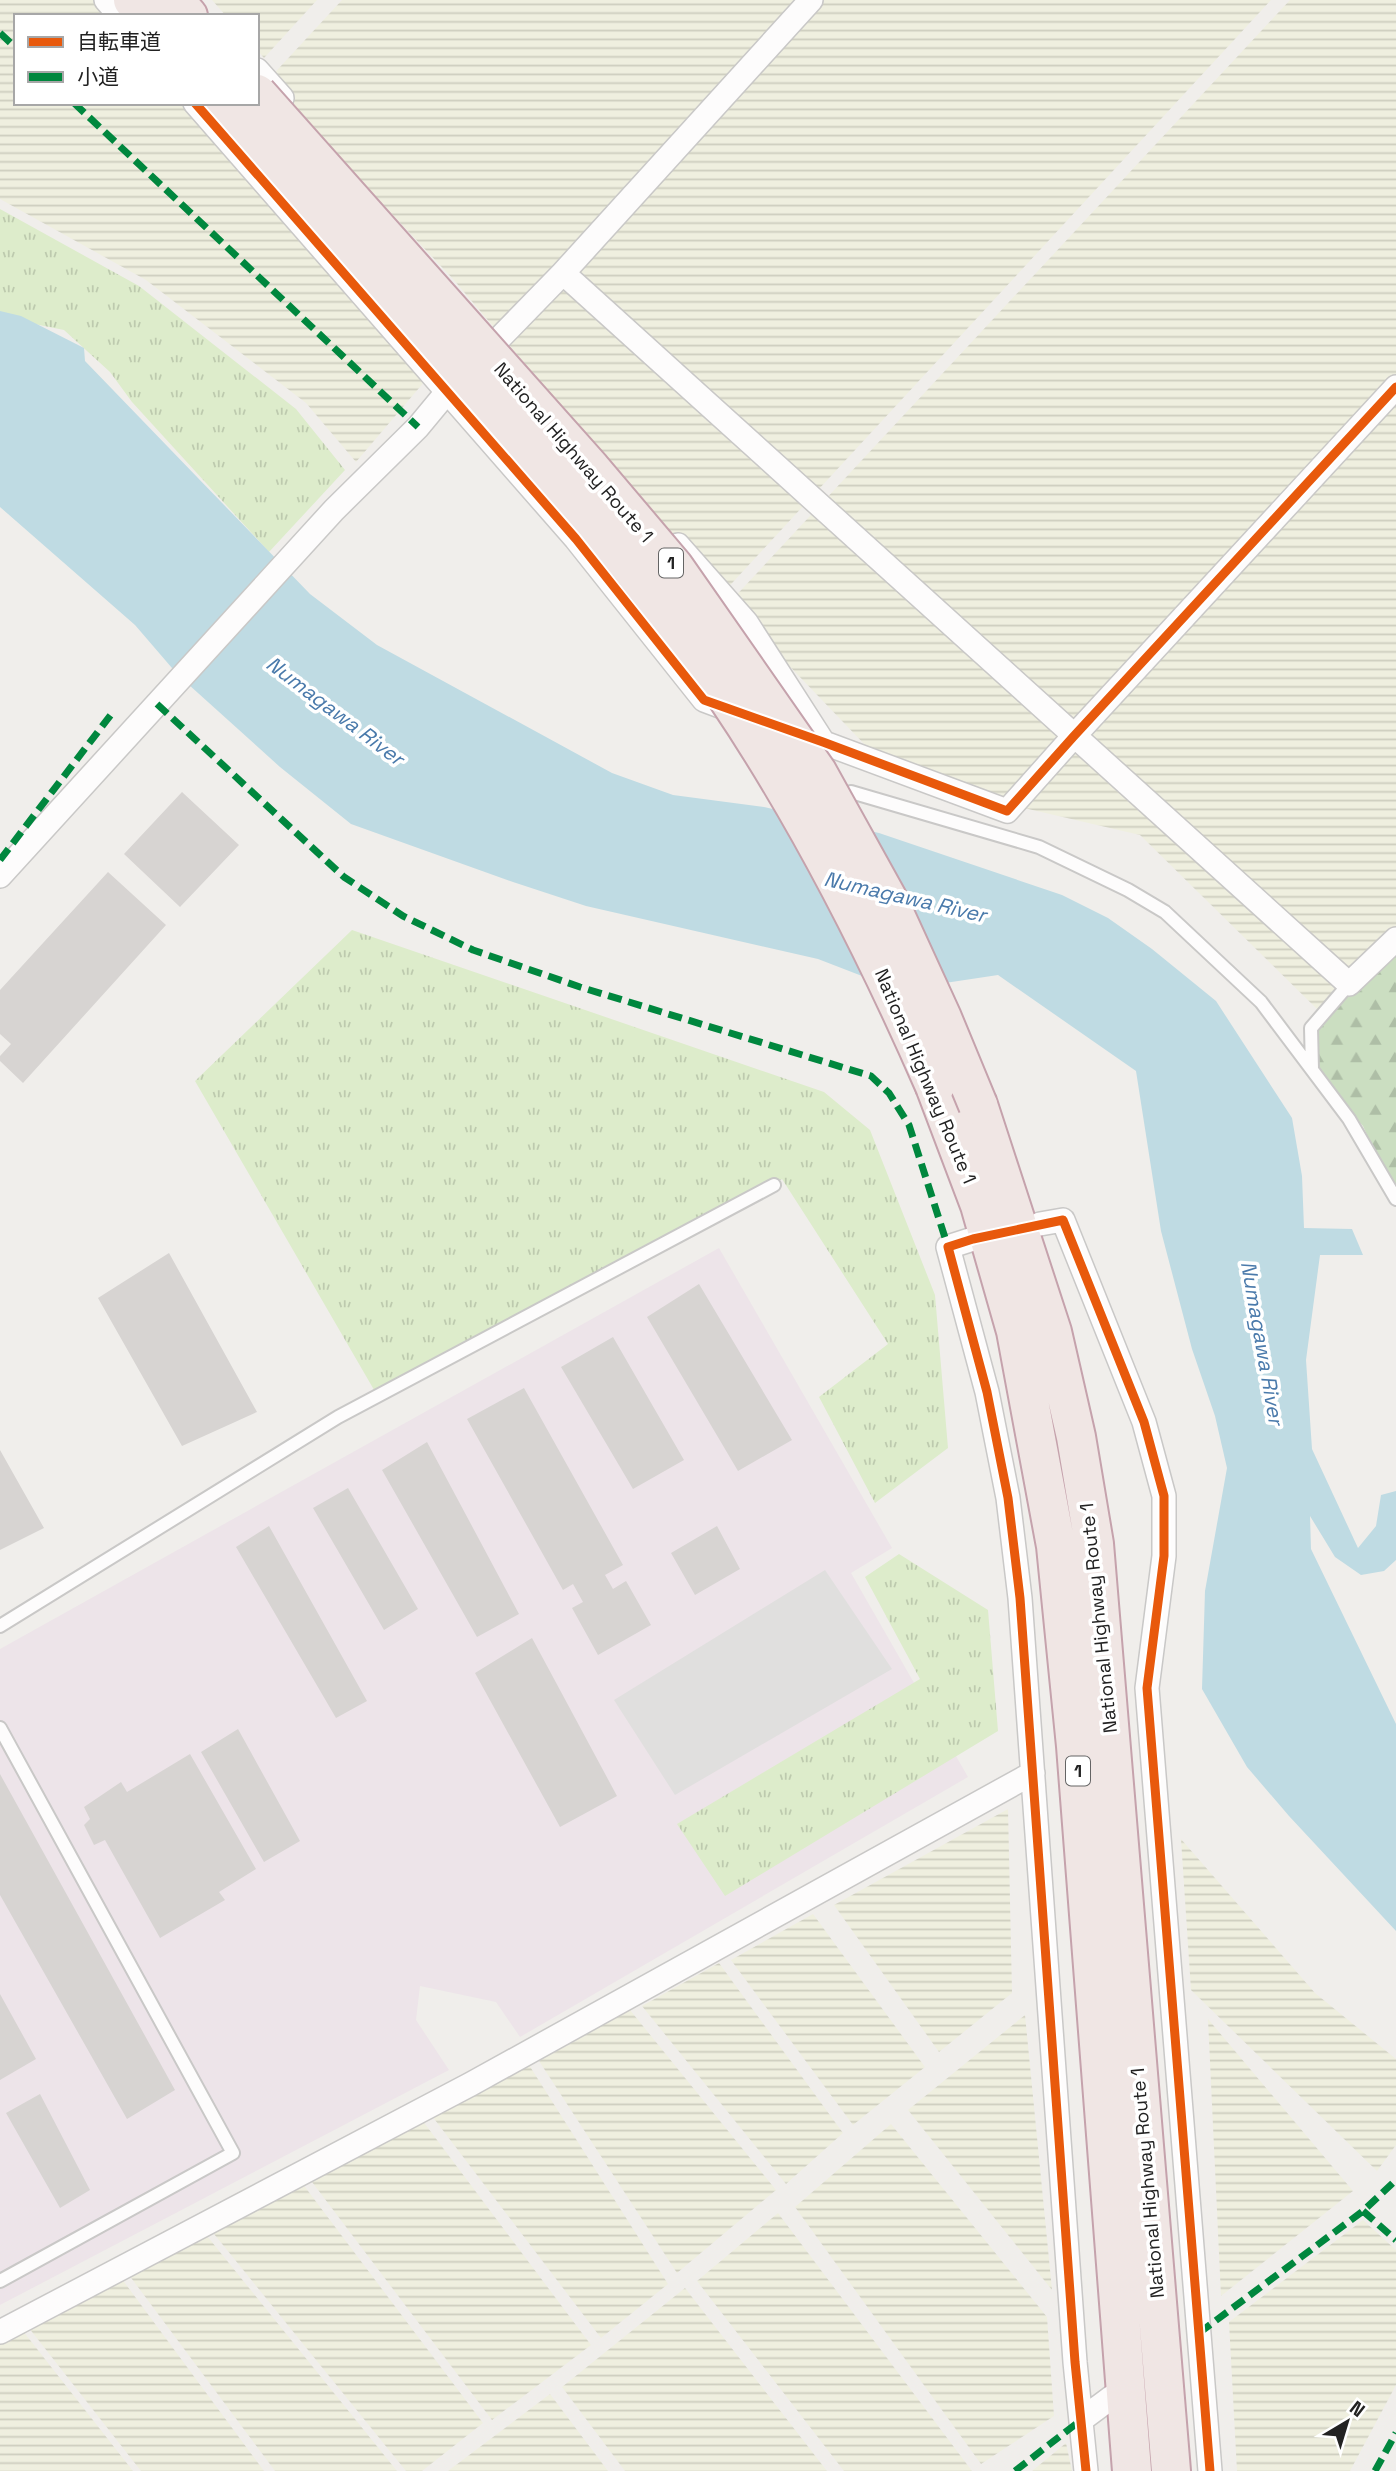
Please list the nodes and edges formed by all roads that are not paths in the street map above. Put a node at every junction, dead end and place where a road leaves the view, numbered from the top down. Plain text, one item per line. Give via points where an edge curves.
1 (106, 0) edge
2 (133, 0) edge
3 (174, 0) edge
4 (196, 0) edge
5 (811, 0) edge
6 (118, 14) edge
7 (145, 14) edge
8 (186, 14) edge
9 (207, 14) edge
10 (259, 72) edge
11 (259, 96) edge
12 (197, 105) edge
13 (226, 105) edge
14 (563, 273) junction
15 (497, 342) junction
16 (1396, 387) edge
17 (447, 392) junction
18 (1073, 736) junction
19 (823, 742) junction
20 (851, 792) dead end
21 (0, 876) edge
22 (1396, 939) edge
23 (1349, 984) junction
24 (1312, 1069) junction
25 (774, 1185) dead end
26 (1396, 1199) edge
27 (1040, 1224) dead end
28 (973, 1239) dead end
29 (0, 1626) edge
30 (0, 1728) edge
31 (1033, 1773) junction
32 (0, 2281) edge
33 (0, 2332) edge
34 (1199, 2333) junction
35 (1179, 2347) dead end
36 (1112, 2396) dead end
37 (1081, 2420) junction
38 (1086, 2471) edge
39 (1132, 2471) edge
40 (1171, 2471) edge
41 (1210, 2471) edge

1 - 6 street
2 - 7 highway
3 - 8 highway
4 - 9 street
5 - 14 street
10 - 15 street
11 - 40 highway, National Highway Route 1 / 1, bridge via 674,567 817,772 887,900 978,1105 1052,1332 1094,1544
12 - 17 street
13 - 39 highway, National Highway Route 1 / 1, bridge via 569,490 727,696 855,912 935,1086 980,1205 1016,1331 1056,1546
14 - 15 street
14 - 18 street
15 - 17 street
15 - 19 street via 746,622
16 - 18 street
17 - 19 street via 576,539 704,700
17 - 21 street
18 - 19 street via 1007,811
18 - 23 street
20 - 24 lane via 1039,847 1165,912 1261,1002
22 - 23 street
23 - 24 lane via 1311,1028
24 - 26 lane via 1349,1119
25 - 29 lane via 338,1416
27 - 34 street via 1063,1220 1144,1422 1164,1496 1164,1556 1147,1688
28 - 31 street via 948,1247 1008,1498
30 - 32 lane via 233,2153
31 - 33 street via 471,2084
31 - 37 street
34 - 35 street
34 - 41 street
36 - 37 street
37 - 38 street

